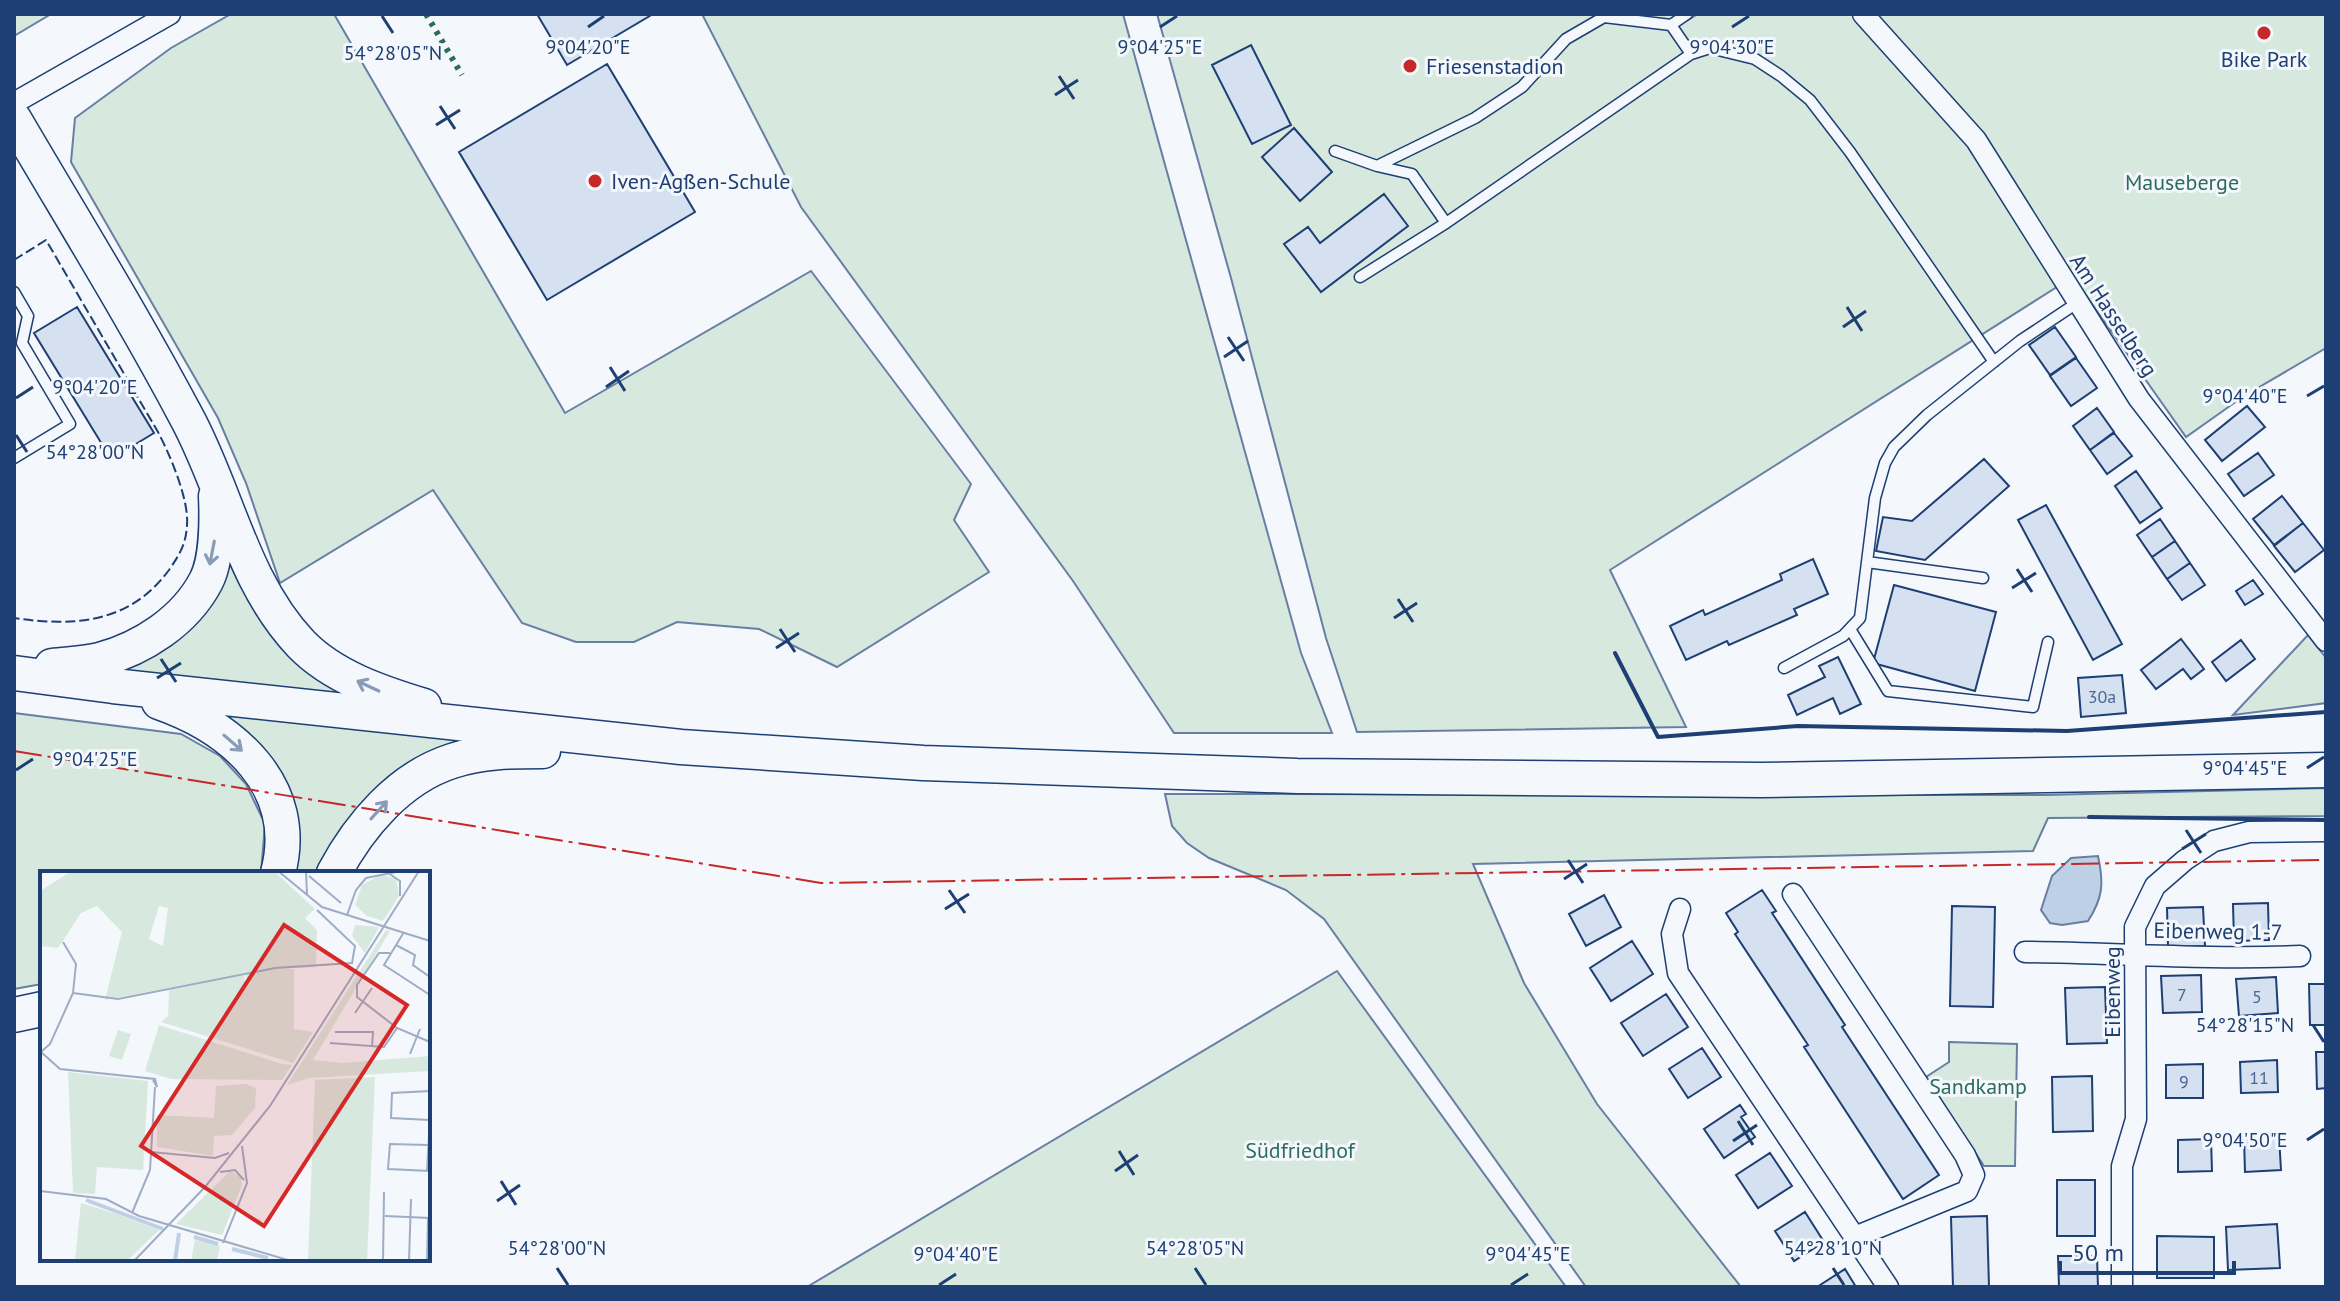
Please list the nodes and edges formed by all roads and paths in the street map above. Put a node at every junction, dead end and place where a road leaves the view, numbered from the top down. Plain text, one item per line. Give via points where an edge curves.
1 (170, 14) edge
2 (1687, 14) edge
3 (1863, 14) edge
4 (1671, 25) junction
5 (1691, 54) junction
6 (14, 103) edge
7 (14, 119) edge
8 (1335, 151) dead end
9 (1377, 166) junction
10 (1446, 223) junction
11 (1360, 277) dead end
12 (14, 292) edge
13 (2077, 303) junction
14 (1994, 362) junction
15 (14, 458) edge
16 (215, 476) junction
17 (1867, 562) junction
18 (1983, 578) dead end
19 (1850, 629) junction
20 (2326, 641) edge
21 (2048, 642) dead end
22 (1784, 668) dead end
23 (14, 671) edge
24 (113, 686) junction
25 (495, 728) junction
26 (681, 747) junction
27 (2326, 770) edge
28 (2326, 831) edge
29 (279, 871) edge
30 (335, 871) edge
31 (1793, 894) dead end
32 (1680, 909) dead end
33 (2025, 952) dead end
34 (2135, 953) junction
35 (2300, 956) dead end
36 (40, 1009) edge
37 (14, 1015) edge
38 (1855, 1237) junction
39 (1888, 1287) edge
40 (2122, 1287) edge

1 - 6 street
2 - 4 lane
3 - 13 street, Am Hasselberg via 1976,140
4 - 5 lane
4 - 9 lane via 1604,17 1566,39 1522,87 1475,118
5 - 10 lane
5 - 14 lane via 1710,48 1755,59 1810,100
7 - 16 highway via 188,419
8 - 9 lane
9 - 10 lane via 1412,174
10 - 11 lane
12 - 15 lane via 28,316 22,343 70,424
13 - 14 lane
13 - 20 street, Am Hasselberg via 2139,399
14 - 17 lane via 1894,447 1875,498
16 -> 23 highway via 218,526 207,579 181,615 148,641 99,660
25 -> 16 highway via 386,695 340,673 303,646 272,608
17 - 18 lane
17 - 19 lane via 1860,618
19 - 21 lane via 1888,691 2033,707
19 - 22 lane
23 - 24 highway
24 - 25 highway
24 -> 29 highway via 192,714 234,741 263,774 281,818
25 - 26 highway
26 - 27 highway via 923,763 1297,776 1761,780
30 -> 26 highway via 381,806 418,775 453,760 499,752
28 - 34 street, Eibenweg via 2249,832 2204,847 2155,886 2135,927
31 - 38 street via 1974,1175 1967,1191
32 - 38 street via 1672,934 1678,973
33 - 34 street, Eibenweg 1-7
34 - 35 street, Eibenweg 1-7 via 2208,959
34 - 40 street, Eibenweg via 2136,1119 2122,1166
36 - 37 highway
38 - 39 street

